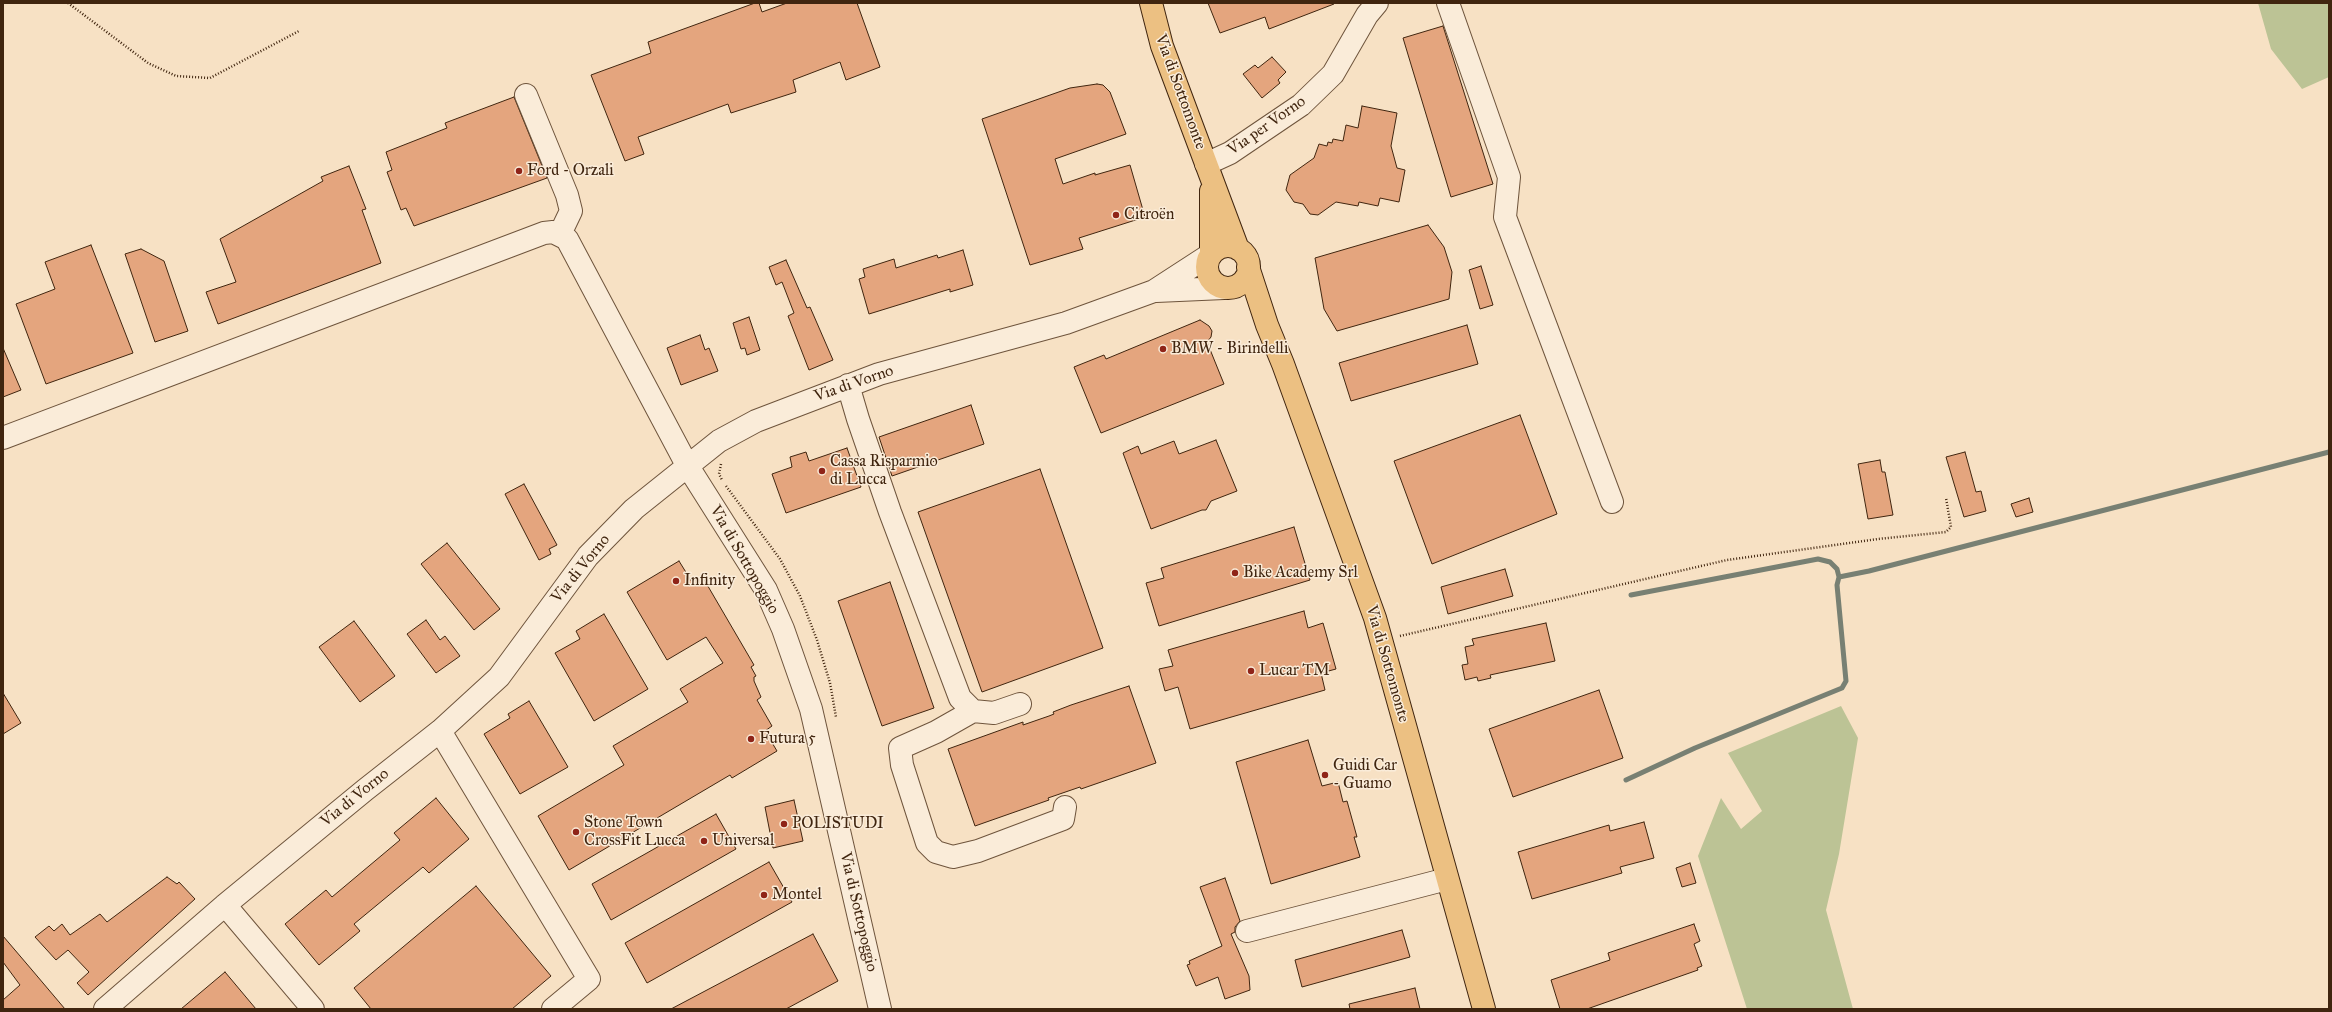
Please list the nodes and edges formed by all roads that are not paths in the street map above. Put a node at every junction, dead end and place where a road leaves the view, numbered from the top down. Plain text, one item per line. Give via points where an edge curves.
1 (1151, 3) edge
2 (1377, 3) edge
3 (1448, 3) edge
4 (526, 95) dead end
5 (1209, 172) junction
6 (560, 234) junction
7 (1211, 254) junction
8 (1243, 258) junction
9 (1224, 288) junction
10 (1154, 291) junction
11 (1267, 325) junction
12 (848, 385) junction
13 (3, 438) edge
14 (687, 465) junction
15 (1612, 502) dead end
16 (1020, 704) dead end
17 (973, 711) junction
18 (440, 731) junction
19 (1065, 807) dead end
20 (1447, 879) junction
21 (225, 905) junction
22 (1248, 931) dead end
23 (105, 1009) edge
24 (313, 1009) edge
25 (553, 1009) edge
26 (880, 1009) edge
27 (1484, 1009) edge

1 - 5 main road, Via di Sottomonte via 1162,46
2 - 5 street, Via per Vorno via 1367,15 1333,74 1301,105 1230,153
3 - 15 street via 1509,177 1505,217
4 - 6 street via 567,195 571,211
5 - 7 main road, Via di Sottomonte
5 - 8 main road, Via di Sottomonte
6 - 13 street via 544,233
6 - 14 street, Via di Sottopoggio via 572,245
7 - 8 main road via 1224,247
7 - 9 main road, Via di Sottomonte via 1206,268 1208,275 1212,281
7 - 10 street, Via di Vorno
8 - 9 main road via 1244,281 1238,286
8 - 11 main road, Via di Sottomonte
9 - 10 street, Via di Vorno
9 - 11 main road, Via di Sottomonte via 1246,303
10 - 12 street, Via di Vorno via 1066,323 879,374
11 - 20 main road, Via di Sottomonte via 1375,618
12 - 14 street, Via di Vorno via 756,421 719,441
12 - 17 street via 890,512 960,698
14 - 18 street, Via di Vorno via 634,509 588,556 499,677
14 - 26 street, Via di Sottopoggio via 766,590 798,668 812,716
16 - 17 street via 994,713
17 - 19 street via 936,732 900,748 902,765 927,843 936,852 954,857 978,851 1063,819
18 - 21 street, Via di Vorno
18 - 25 street via 589,979
20 - 22 street
20 - 27 main road, Via di Sottomonte
21 - 23 street, Via di Vorno
21 - 24 street

